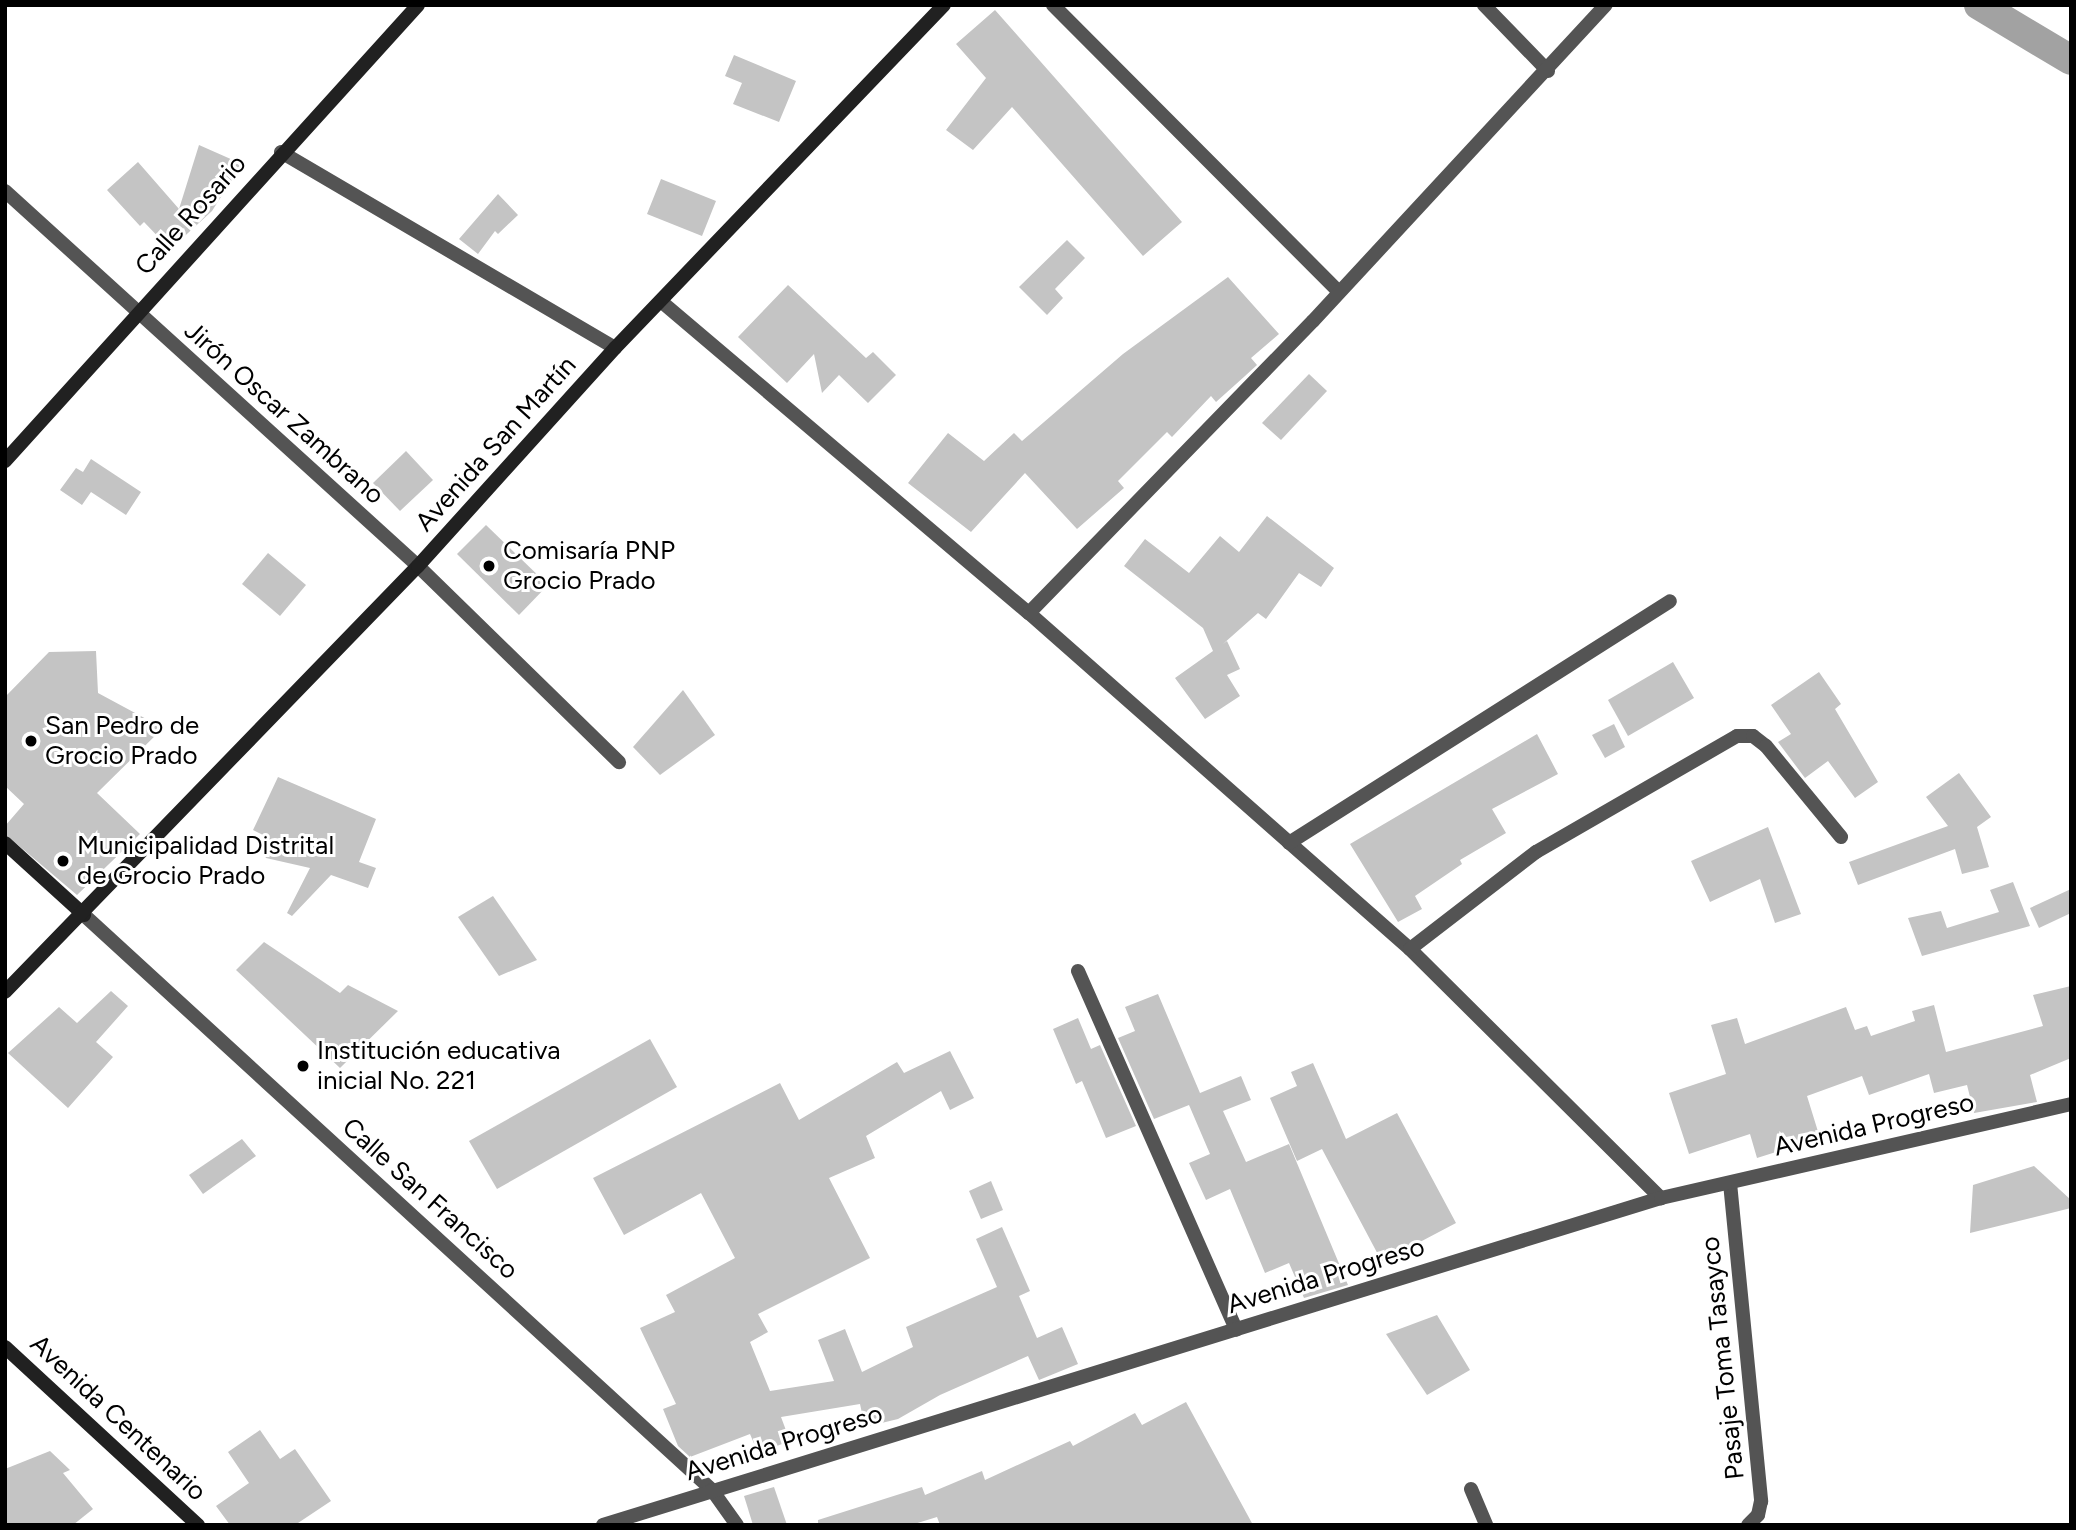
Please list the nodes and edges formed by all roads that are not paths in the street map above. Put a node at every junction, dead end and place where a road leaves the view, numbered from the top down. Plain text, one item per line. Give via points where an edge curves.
1 (418, 5) edge
2 (944, 5) edge
3 (1053, 5) edge
4 (1484, 5) edge
5 (1606, 5) edge
6 (1548, 71) junction
7 (281, 152) junction
8 (5, 191) edge
9 (1339, 292) junction
10 (663, 303) junction
11 (136, 313) junction
12 (615, 348) junction
13 (5, 461) edge
14 (418, 566) junction
15 (1670, 601) dead end
16 (1029, 614) junction
17 (620, 762) dead end
18 (1841, 837) dead end
19 (5, 843) edge
20 (1289, 843) junction
21 (84, 915) junction
22 (1410, 949) junction
23 (1078, 971) dead end
24 (5, 992) edge
25 (2071, 1104) edge
26 (1730, 1183) junction
27 (1661, 1198) junction
28 (1236, 1330) junction
29 (5, 1347) edge
30 (1471, 1489) dead end
31 (712, 1490) junction
32 (198, 1525) edge
33 (603, 1525) edge
34 (737, 1525) edge
35 (1486, 1525) edge
36 (1748, 1525) edge

1 - 7 main road, Calle Rosario
2 - 10 main road, Avenida San Martín
3 - 9 street
4 - 6 street
5 - 6 street
6 - 9 street
7 - 11 main road, Calle Rosario
7 - 12 street
8 - 11 street, Jirón Oscar Zambrano
9 - 16 street
10 - 12 main road, Avenida San Martín
10 - 16 street
11 - 13 main road, Calle Rosario
11 - 14 street, Jirón Oscar Zambrano
12 - 14 main road, Avenida San Martín
14 - 17 street, Jirón Oscar Zambrano
14 - 21 main road, Avenida San Martín
15 - 20 street
16 - 20 street
18 - 22 street via 1766,746 1753,736 1737,736 1536,852
19 - 21 main road
20 - 22 street
21 - 24 main road, Avenida San Martín
21 - 31 street, Calle San Francisco
22 - 27 street
23 - 28 street
25 - 26 street, Avenida Progreso
26 - 27 street, Avenida Progreso
26 - 36 street, Pasaje Toma Tasayco via 1761,1501 1758,1515
27 - 28 street, Avenida Progreso
28 - 31 street, Avenida Progreso
29 - 32 main road, Avenida Centenario
30 - 35 street
31 - 33 street, Avenida Progreso
31 - 34 street, Calle San Francisco

